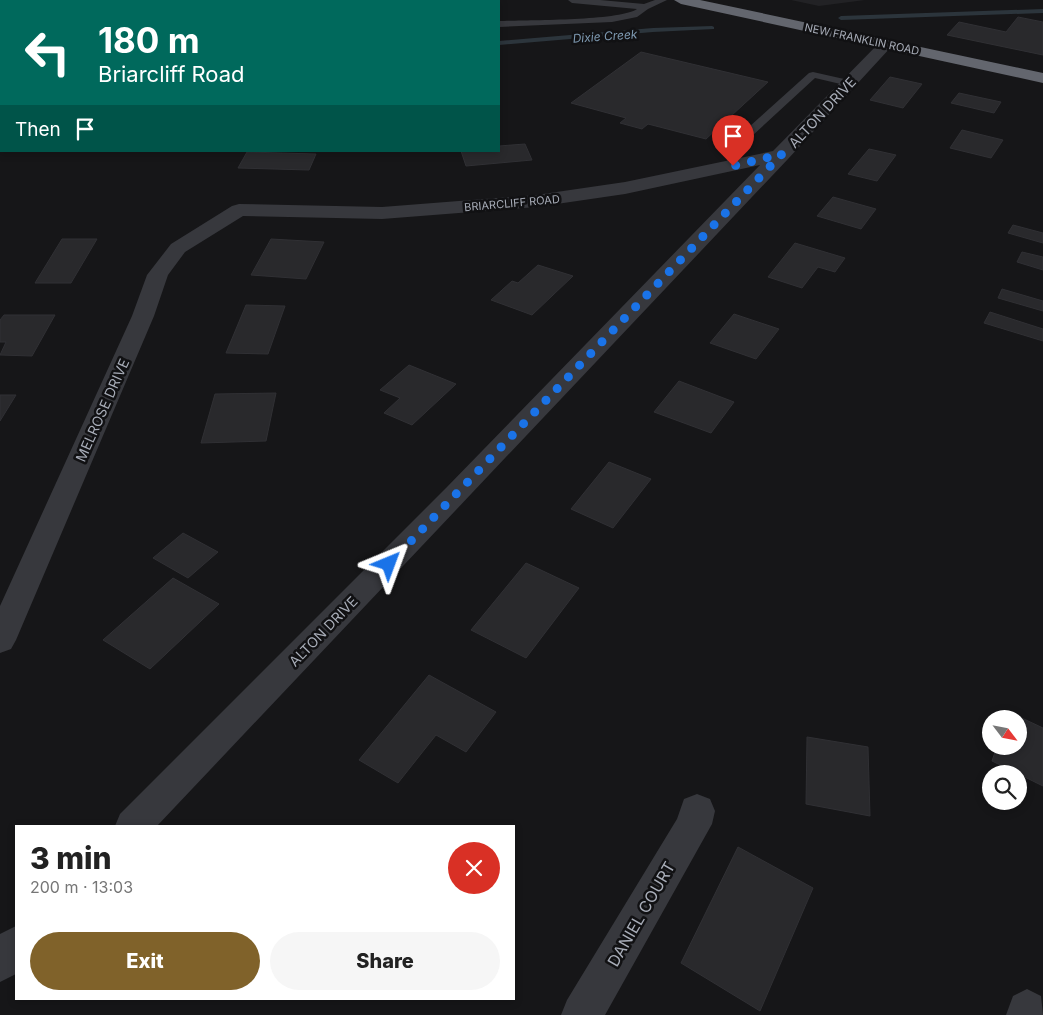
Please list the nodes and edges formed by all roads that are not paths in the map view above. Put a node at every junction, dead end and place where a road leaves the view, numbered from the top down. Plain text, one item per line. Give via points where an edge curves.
1 (572, 0) edge
2 (663, 0) edge
3 (681, 0) edge
4 (645, 7) junction
5 (500, 24) edge
6 (886, 44) junction
7 (1043, 78) edge
8 (849, 83) junction
9 (782, 154) junction
10 (733, 166) junction
11 (239, 210) joint
12 (0, 640) edge
13 (697, 811) dead end
14 (134, 825) edge
15 (15, 947) edge
16 (0, 962) edge
17 (582, 1015) edge

1 - 4 lane
2 - 4 lane
3 - 6 highway, NEW FRANKLIN ROAD
4 - 5 lane via 634,15 612,19
6 - 7 highway, NEW FRANKLIN ROAD
6 - 8 street, ALTON DRIVE
8 - 9 street, ALTON DRIVE
8 - 10 lane via 813,75 734,146 731,152
9 - 10 street, BRIARCLIFF ROAD
9 - 14 street, ALTON DRIVE
10 - 11 street, BRIARCLIFF ROAD via 625,188 527,202 382,213
11 - 12 street, MELROSE DRIVE via 178,248 158,275 143,316
13 - 17 street, DANIEL COURT via 694,824
15 - 16 street

